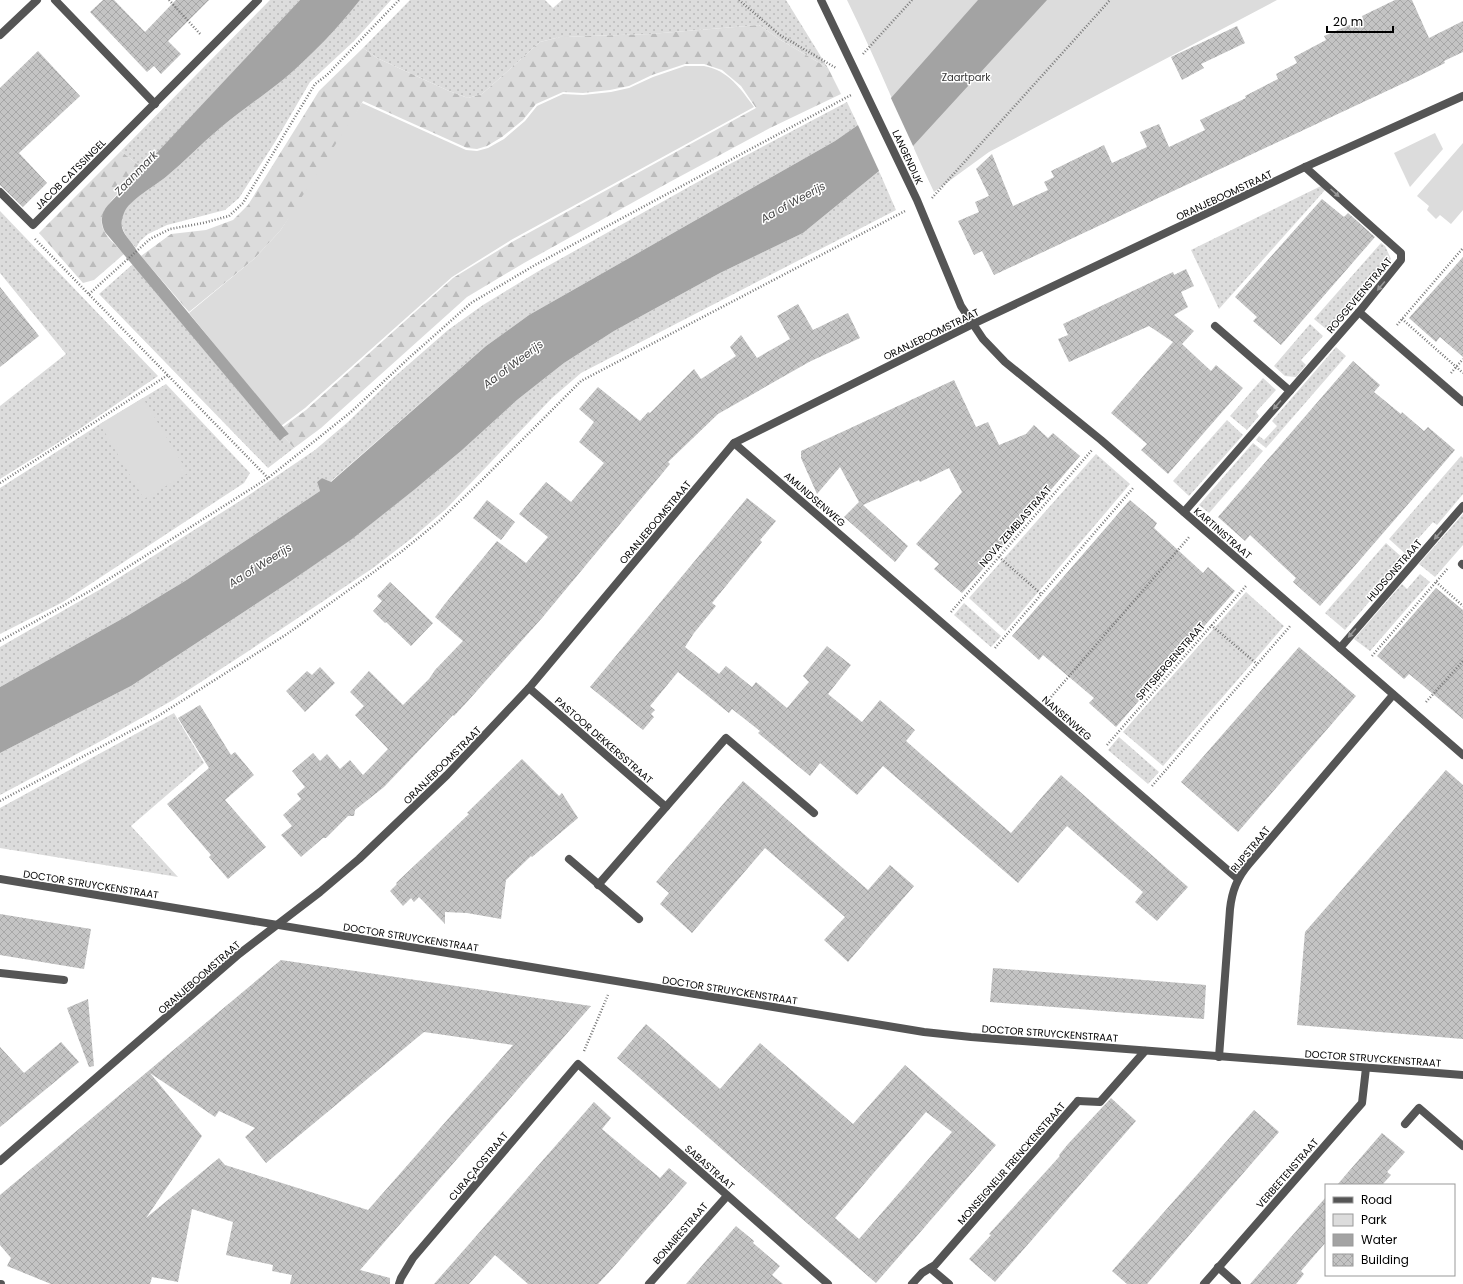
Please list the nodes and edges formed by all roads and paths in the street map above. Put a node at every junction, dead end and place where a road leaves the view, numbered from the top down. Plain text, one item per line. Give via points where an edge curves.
1 (37, 0) edge
2 (55, 0) edge
3 (169, 0) edge
4 (258, 0) edge
5 (399, 0) edge
6 (739, 0) edge
7 (821, 0) edge
8 (912, 0) edge
9 (1110, 0) edge
10 (0, 35) edge
11 (212, 47) junction
12 (865, 53) dead end
13 (836, 68) dead end
14 (865, 91) junction
15 (1463, 96) edge
16 (155, 104) junction
17 (1305, 167) junction
18 (0, 192) edge
19 (932, 198) dead end
20 (903, 212) dead end
21 (33, 237) dead end
22 (1463, 248) edge
23 (89, 294) junction
24 (1359, 312) junction
25 (1402, 320) junction
26 (973, 324) junction
27 (1215, 326) dead end
28 (1387, 337) junction
29 (1463, 359) edge
30 (1460, 363) dead end
31 (1463, 373) edge
32 (168, 375) junction
33 (1290, 390) junction
34 (1463, 402) edge
35 (1100, 440) junction
36 (734, 443) junction
37 (1143, 477) junction
38 (268, 478) junction
39 (0, 483) edge
40 (1463, 506) edge
41 (1184, 512) junction
42 (1199, 526) junction
43 (999, 557) junction
44 (1451, 564) dead end
45 (883, 571) joint
46 (1255, 575) junction
47 (1436, 582) junction
48 (1041, 594) junction
49 (1463, 606) edge
50 (1300, 615) junction
51 (943, 622) junction
52 (1211, 626) junction
53 (0, 641) edge
54 (1340, 648) junction
55 (1372, 656) dead end
56 (985, 659) junction
57 (1463, 661) edge
58 (1257, 664) junction
59 (529, 688) junction
60 (1393, 695) junction
61 (1428, 700) dead end
62 (1041, 708) junction
63 (1463, 755) edge
64 (1096, 757) junction
65 (1142, 797) junction
66 (0, 801) edge
67 (666, 807) junction
68 (814, 813) dead end
69 (569, 859) dead end
70 (0, 879) edge
71 (1238, 879) junction
72 (598, 885) junction
73 (639, 919) dead end
74 (278, 925) junction
75 (0, 973) edge
76 (64, 980) dead end
77 (614, 981) junction
78 (1145, 1051) junction
79 (1219, 1057) junction
80 (578, 1064) junction
81 (1366, 1068) junction
82 (1463, 1075) edge
83 (1405, 1124) dead end
84 (1463, 1146) edge
85 (0, 1161) edge
86 (727, 1196) junction
87 (1218, 1267) junction
88 (930, 1268) junction
89 (399, 1284) edge
90 (649, 1284) edge
91 (828, 1284) edge
92 (912, 1284) edge
93 (949, 1284) edge
94 (1204, 1284) edge
95 (1237, 1284) edge

1 - 10 street
2 - 16 street
3 - 11 path
4 - 11 street, JACOB CATSSINGEL
5 - 23 path via 315,84 243,203 229,216 203,224 170,229 150,239
6 - 13 path via 780,35
7 - 14 street, LANGENDIJK
8 - 12 path
9 - 19 path
11 - 16 street, JACOB CATSSINGEL
14 - 26 street, LANGENDIJK via 917,200 957,296
14 - 38 path via 850,95 535,265 471,303 351,412
15 - 17 street, ORANJEBOOMSTRAAT
16 - 18 street, JACOB CATSSINGEL via 33,226
17 -> 24 street, ROGGEVEENSTRAAT via 1401,253 1401,260 1397,266
17 - 26 street, ORANJEBOOMSTRAAT
20 - 66 path via 581,381 439,521 360,582 287,634 155,718
21 - 23 path
22 - 25 path
23 - 32 path
24 - 28 street
24 - 33 street, ROGGEVEENSTRAAT
25 - 28 path
25 - 31 path
26 - 35 street, KARTINISTRAAT via 983,339 1005,362
26 - 36 street, ORANJEBOOMSTRAAT
27 - 33 street
28 - 34 street
29 - 30 path
32 - 38 path
32 - 39 path
33 -> 41 street, ROGGEVEENSTRAAT
35 - 37 street, KARTINISTRAAT
35 - 43 path, NOVA ZEMBLASTRAAT
36 - 45 street, AMUNDSENWEG
36 - 59 street, ORANJEBOOMSTRAAT
37 - 41 street, KARTINISTRAAT
37 - 48 path
38 - 53 path via 90,591
40 -> 54 street, HUDSONSTRAAT
41 - 42 street, KARTINISTRAAT
42 - 46 street, KARTINISTRAAT
42 - 62 path
43 - 48 path
43 - 51 path, NOVA ZEMBLASTRAAT
44 - 47 path
45 - 51 street, NANSENWEG
46 - 50 street, KARTINISTRAAT
46 - 52 path, SPITSBERGENSTRAAT
47 - 49 path
47 - 55 path
48 - 56 path
50 - 54 street, KARTINISTRAAT
50 - 58 path
51 - 56 street, NANSENWEG
52 - 58 path
52 - 64 path, SPITSBERGENSTRAAT
54 - 60 street, KARTINISTRAAT
56 - 62 street, NANSENWEG
57 - 61 path
58 - 65 path
59 - 67 street, PASTOOR DEKKERSSTRAAT
59 - 74 street, ORANJEBOOMSTRAAT via 447,775 387,833
60 - 63 street, KARTINISTRAAT
60 - 71 street, RIJPSTRAAT via 1248,864
62 - 64 street, NANSENWEG
64 - 65 street, NANSENWEG
65 - 71 street, NANSENWEG
67 - 68 street via 726,738
67 - 72 street
69 - 72 street
70 - 74 street, DOCTOR STRUYCKENSTRAAT
71 - 79 street, RIJPSTRAAT via 1230,909
72 - 73 street
74 - 77 street, DOCTOR STRUYCKENSTRAAT
74 - 85 street, ORANJEBOOMSTRAAT via 239,954
75 - 76 street
77 - 78 street, DOCTOR STRUYCKENSTRAAT via 930,1033
77 - 80 path
78 - 79 street, DOCTOR STRUYCKENSTRAAT
78 - 88 street, MONSEIGNEUR FRENCKENSTRAAT via 1100,1102 1078,1101
79 - 81 street, DOCTOR STRUYCKENSTRAAT
80 - 86 street, SABASTRAAT
80 - 89 street, CURAÇAOSTRAAT via 414,1258
81 - 82 street, DOCTOR STRUYCKENSTRAAT
81 - 87 street, VERBEETENSTRAAT via 1362,1103
83 - 84 street via 1419,1108
86 - 90 street, BONAIRESTRAAT
86 - 91 street, SABASTRAAT
87 - 94 street, VERBEETENSTRAAT
87 - 95 street
88 - 92 street, MONSEIGNEUR FRENCKENSTRAAT
88 - 93 street

